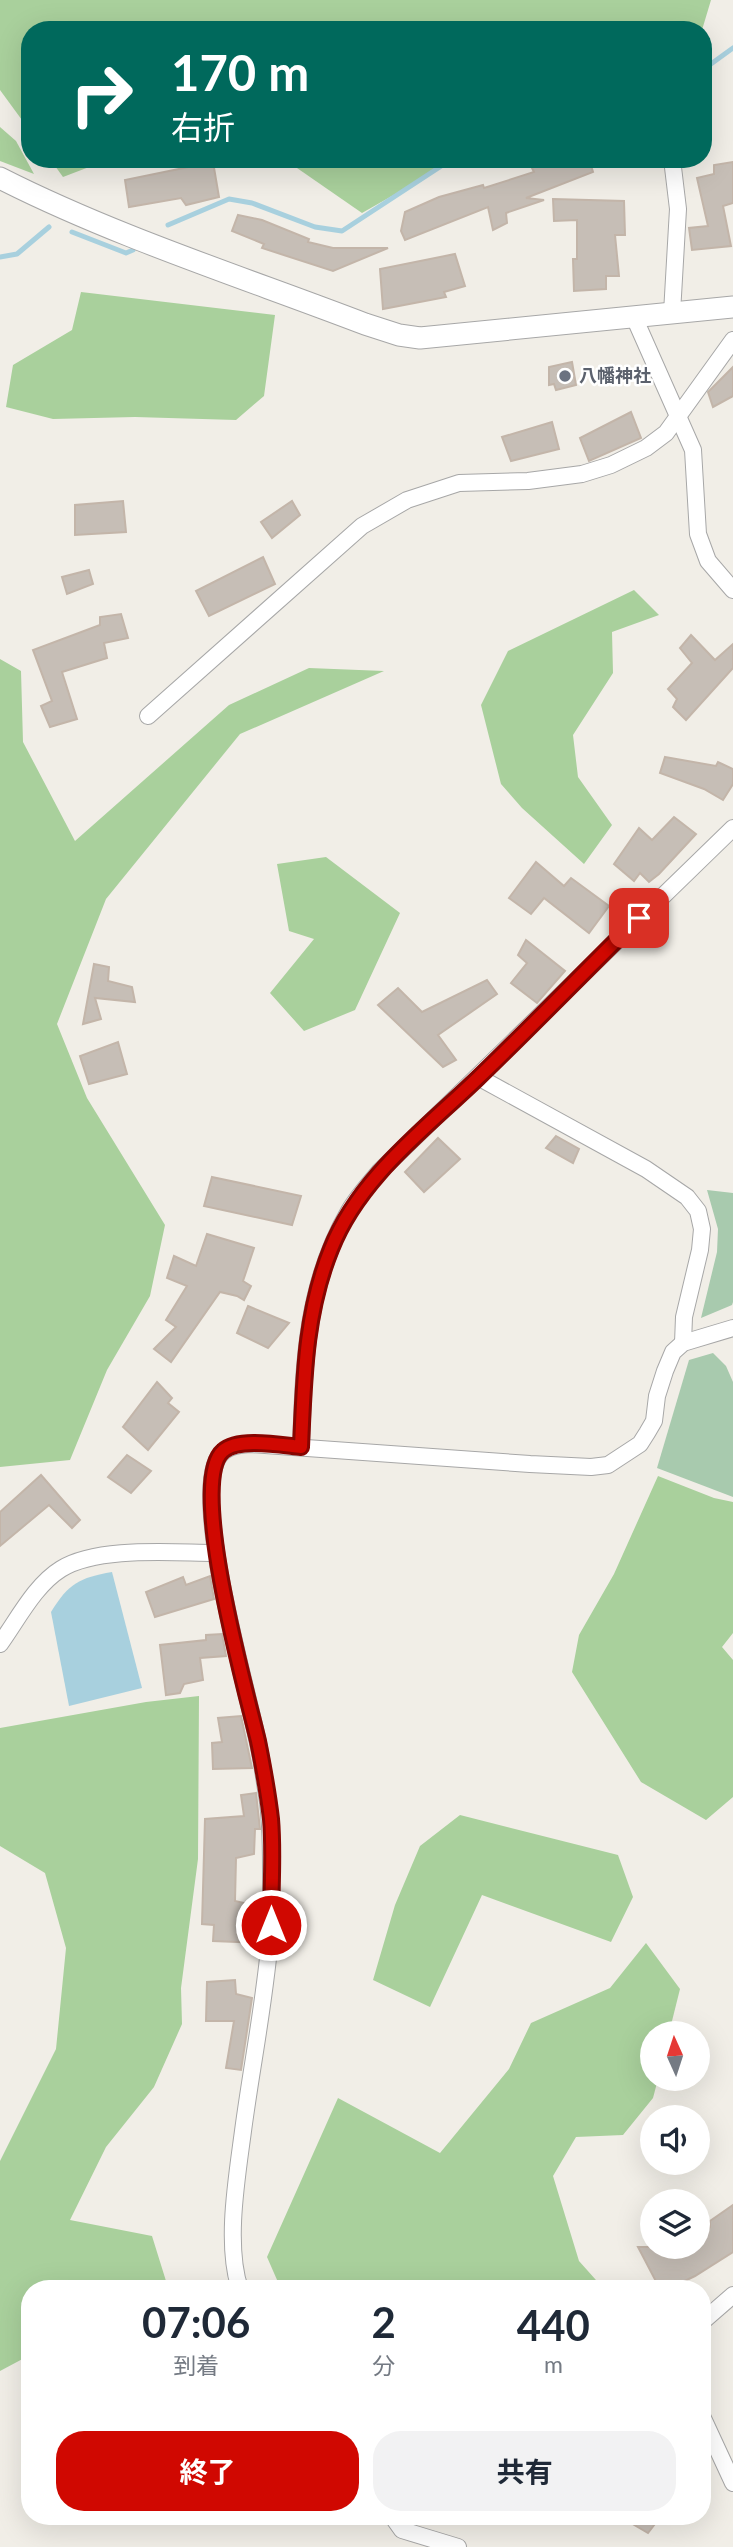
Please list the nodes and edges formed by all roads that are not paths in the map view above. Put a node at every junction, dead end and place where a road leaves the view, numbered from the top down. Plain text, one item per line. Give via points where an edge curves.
1 (673, 168) edge
2 (0, 178) edge
3 (733, 307) edge
4 (672, 313) junction
5 (634, 317) junction
6 (733, 340) edge
7 (679, 415) junction
8 (733, 590) edge
9 (148, 716) dead end
10 (733, 828) edge
11 (478, 1077) junction
12 (733, 1328) edge
13 (683, 1343) junction
14 (301, 1447) junction
15 (216, 1553) junction
16 (0, 1644) edge
17 (239, 2280) edge
18 (733, 2295) edge
19 (711, 2314) edge
20 (711, 2435) edge
21 (733, 2483) edge
22 (398, 2525) edge
23 (458, 2547) edge

1 - 4 street via 678,209
2 - 5 street via 152,243 399,335 420,338
3 - 4 street
4 - 5 street
5 - 7 street
6 - 7 street
7 - 8 street via 694,450 698,534 708,561
7 - 9 street via 646,449 611,465 528,481 459,483 407,500 362,526
10 - 11 street
11 - 13 street via 646,1169 687,1197 698,1211 700,1250 684,1317
11 - 14 street via 379,1172 350,1209 331,1247 307,1332
12 - 13 street
13 - 14 street via 673,1352 665,1371 647,1433 640,1444 608,1465 530,1464
14 - 15 street via 250,1444 223,1451 212,1482
15 - 16 street via 102,1555 62,1568 39,1588
15 - 17 street via 271,1820 271,1925 264,1998 235,2188
18 - 19 street
20 - 21 street
22 - 23 street

